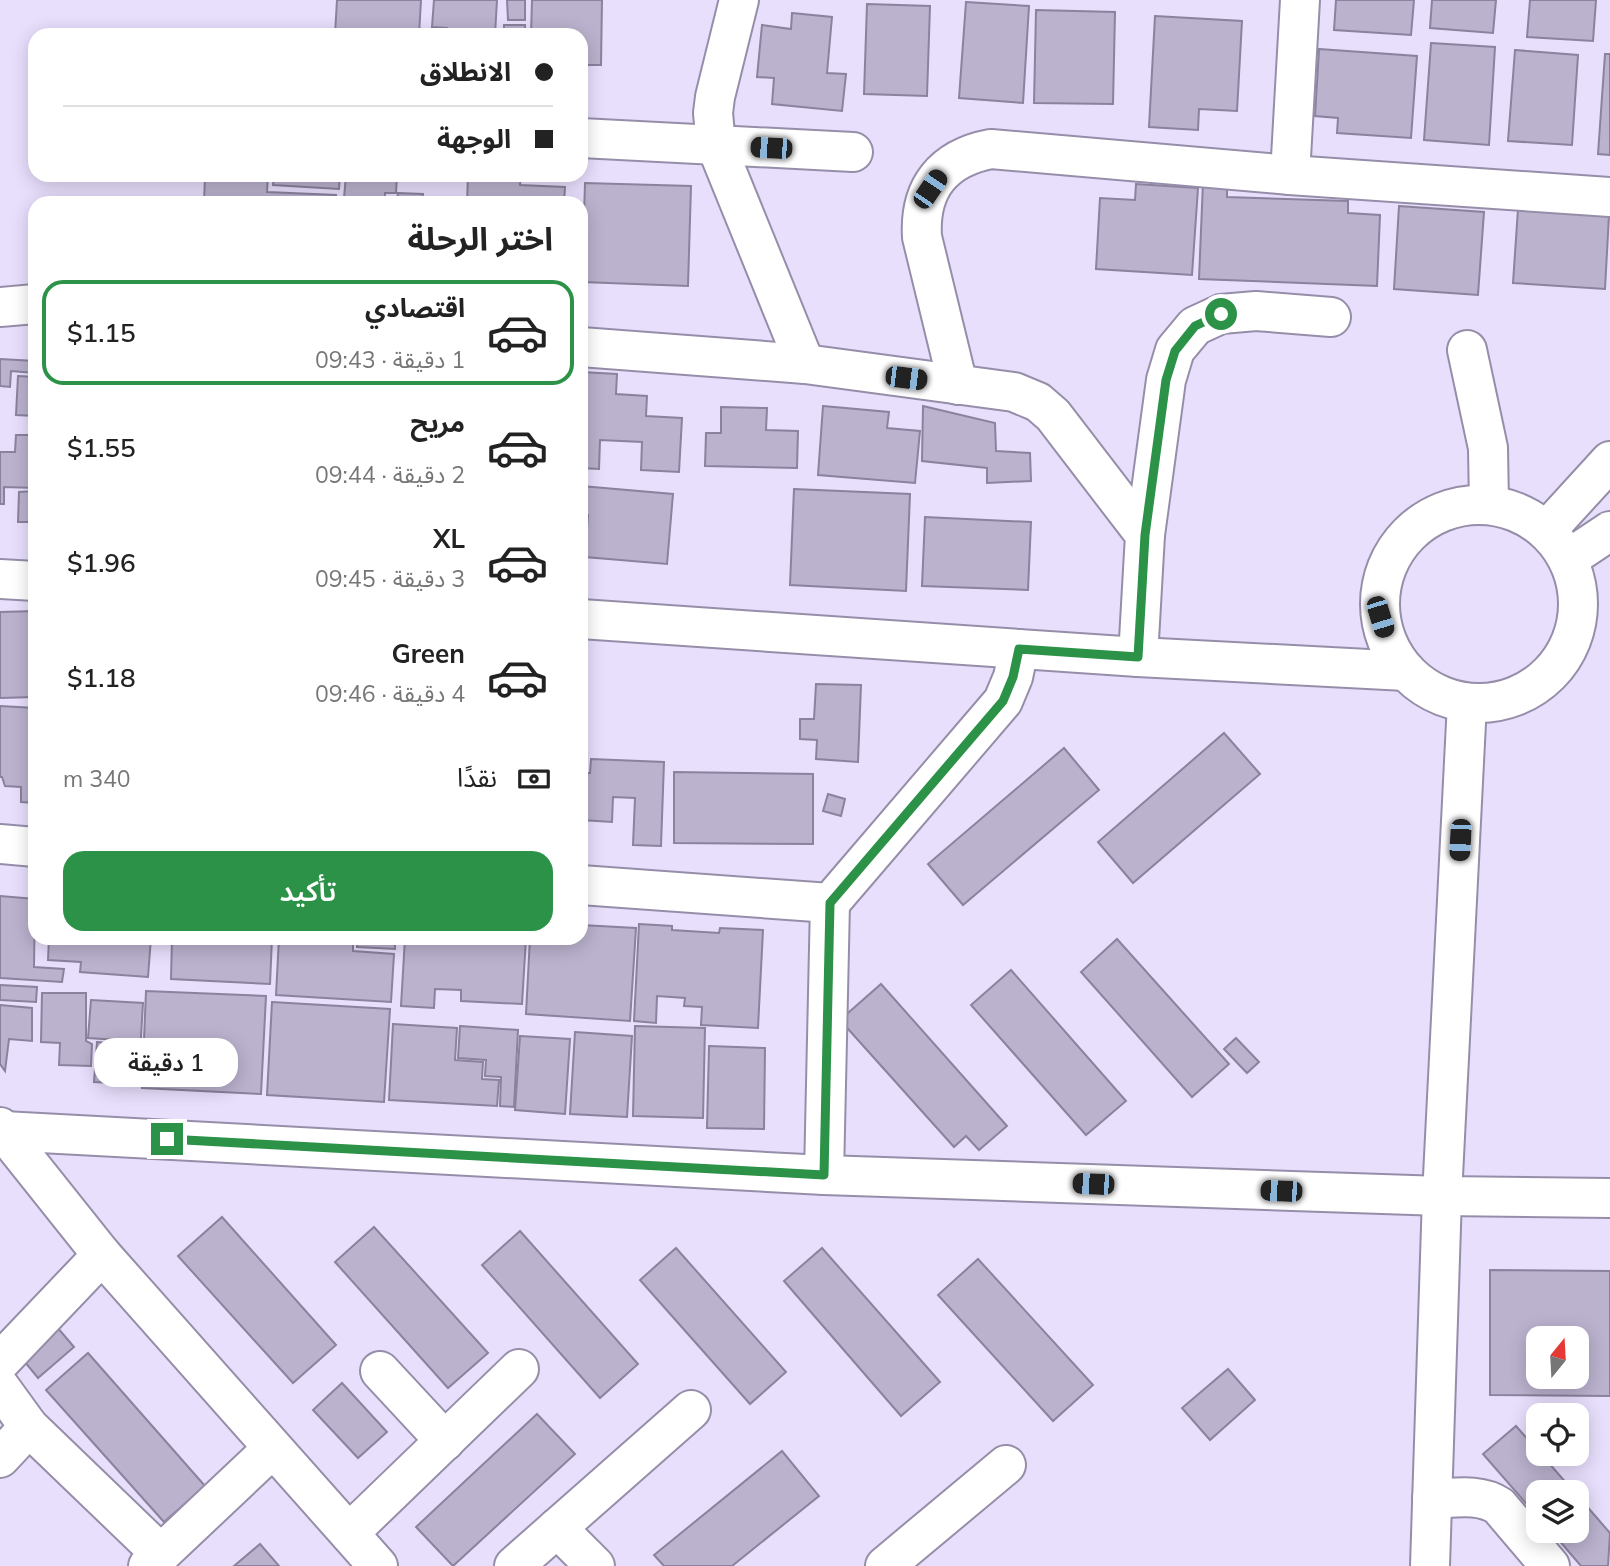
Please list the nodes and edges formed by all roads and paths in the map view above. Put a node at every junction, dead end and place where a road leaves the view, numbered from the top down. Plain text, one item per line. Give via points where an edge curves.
1 (739, 0) edge
2 (1300, 0) edge
3 (588, 138) edge
4 (716, 145) junction
5 (853, 152) dead end
6 (1290, 175) junction
7 (1610, 197) edge
8 (28, 305) edge
9 (0, 307) edge
10 (1331, 317) dead end
11 (588, 347) edge
12 (1467, 350) dead end
13 (804, 364) junction
14 (958, 385) junction
15 (1610, 461) edge
16 (1489, 505) junction
17 (1610, 531) edge
18 (1145, 535) junction
19 (1557, 544) junction
20 (0, 579) edge
21 (28, 581) edge
22 (588, 619) edge
23 (1019, 649) junction
24 (1138, 657) junction
25 (1406, 671) junction
26 (1467, 703) junction
27 (0, 844) edge
28 (28, 846) edge
29 (588, 886) edge
30 (830, 903) junction
31 (1, 1129) edge
32 (824, 1175) junction
33 (1442, 1196) junction
34 (1610, 1198) edge
35 (102, 1255) junction
36 (0, 1362) edge
37 (519, 1369) dead end
38 (380, 1371) dead end
39 (0, 1387) edge
40 (691, 1410) dead end
41 (29, 1427) junction
42 (445, 1441) junction
43 (272, 1449) junction
44 (0, 1458) edge
45 (1006, 1465) dead end
46 (1433, 1499) junction
47 (557, 1528) junction
48 (349, 1533) junction
49 (155, 1560) edge
50 (1435, 1561) edge
51 (378, 1566) edge
52 (514, 1566) edge
53 (595, 1566) edge
54 (885, 1566) edge
55 (1550, 1566) edge

1 - 4 street via 715,97
2 - 6 street
3 - 4 street
4 - 5 street
4 - 13 street
6 - 7 street
6 - 14 street via 991,149 962,157 938,176 921,219
8 - 9 street
10 - 18 street via 1256,311 1221,314 1188,334 1175,351 1166,380
11 - 13 street
12 - 16 street via 1488,447
13 - 14 street
14 - 18 street via 1014,392 1038,402 1053,415
15 - 19 street
16 - 19 street via 1529,517
16 - 25 street via 1459,506 1431,517 1407,535 1390,559 1381,587 1380,617 1389,646
17 - 19 street
18 - 24 street
19 - 26 street via 1579,593 1576,629 1561,661 1536,686 1503,700
20 - 21 street
22 - 23 street
23 - 24 street
23 - 30 street via 1003,701
24 - 25 street
25 - 26 street via 1434,692
26 - 33 street
27 - 28 street
29 - 30 street
30 - 32 street
31 - 32 street
31 - 35 street
32 - 33 street
33 - 34 street
33 - 46 street
35 - 36 street
35 - 43 street
37 - 42 street
38 - 42 street
39 - 41 street
40 - 47 street
41 - 44 street
41 - 49 street
42 - 48 street
43 - 48 street
43 - 49 street
45 - 54 street
46 - 50 street
46 - 55 street via 1492,1501
47 - 52 street
47 - 53 street
48 - 51 street

